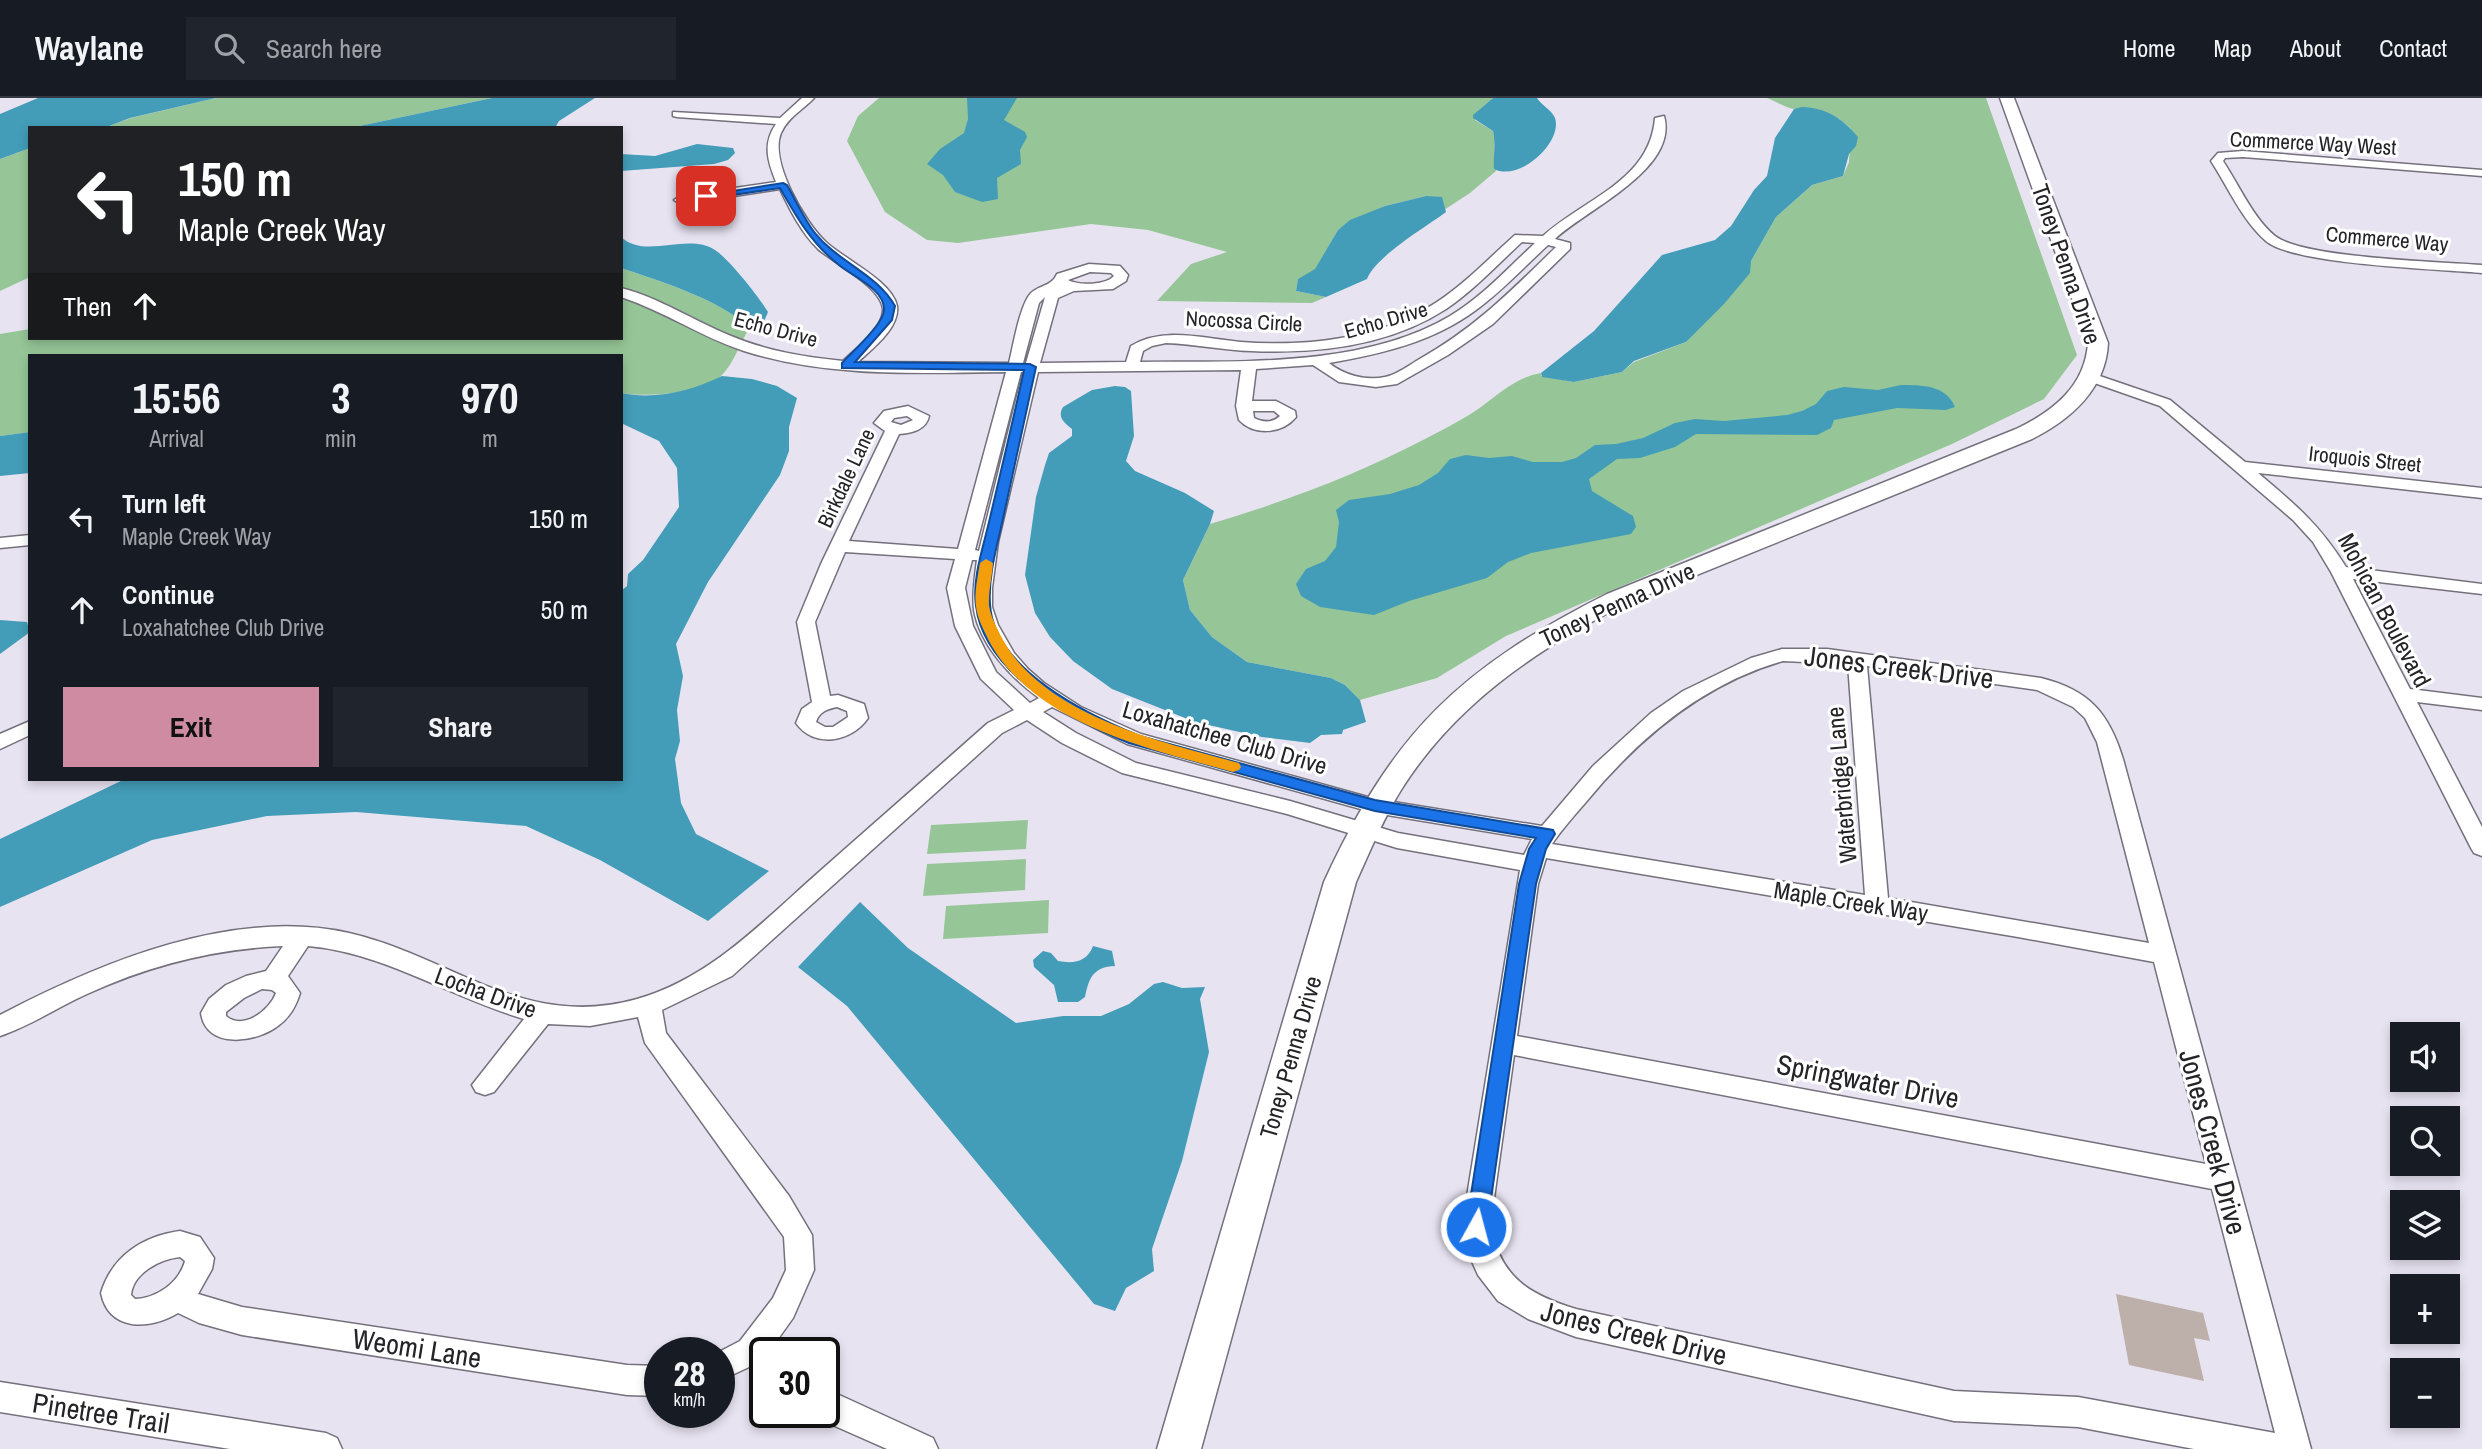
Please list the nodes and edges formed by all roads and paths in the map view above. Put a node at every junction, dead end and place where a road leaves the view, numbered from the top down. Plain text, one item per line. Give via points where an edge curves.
1 (809, 98) edge
2 (2007, 98) edge
3 (677, 114) dead end
4 (1660, 118) dead end
5 (783, 121) junction
6 (2482, 173) edge
7 (783, 185) junction
8 (680, 200) dead end
9 (1547, 240) junction
10 (2288, 248) joint
11 (2482, 269) edge
12 (1066, 285) dead end
13 (623, 293) edge
14 (1314, 359) junction
15 (846, 366) junction
16 (1132, 366) junction
17 (1249, 366) junction
18 (1022, 367) junction
19 (2088, 376) junction
20 (1244, 406) dead end
21 (894, 429) dead end
22 (2244, 467) junction
23 (2482, 493) edge
24 (28, 540) edge
25 (0, 543) edge
26 (839, 546) junction
27 (964, 554) junction
28 (988, 556) junction
29 (2340, 572) junction
30 (2482, 589) edge
31 (1857, 659) junction
32 (2403, 694) junction
33 (1053, 699) junction
34 (822, 704) dead end
35 (2482, 704) edge
36 (1027, 711) junction
37 (28, 728) edge
38 (0, 741) edge
39 (1369, 817) junction
40 (2482, 846) edge
41 (1539, 849) junction
42 (1877, 905) junction
43 (301, 938) junction
44 (2164, 955) junction
45 (273, 980) dead end
46 (649, 1006) junction
47 (542, 1014) junction
48 (0, 1026) edge
49 (1503, 1043) junction
50 (485, 1085) dead end
51 (2222, 1179) junction
52 (178, 1297) dead end
53 (768, 1337) edge
54 (644, 1380) edge
55 (0, 1397) edge
56 (840, 1412) edge
57 (327, 1449) edge
58 (922, 1449) edge
59 (1179, 1449) edge
60 (2276, 1449) edge
61 (2295, 1449) edge

1 - 5 street
2 - 19 street, Toney Penna Drive via 2093,328 2098,354
3 - 5 street
4 - 9 street, Echo Drive via 1659,140 1648,161
5 - 7 street via 771,149
6 - 10 street, Commerce Way West via 2243,154 2218,158 2271,239
7 - 8 street
7 - 15 street via 812,235 881,291 890,306 883,327
9 - 14 street, Echo Drive via 1473,306 1436,329 1397,344
9 - 14 street via 1565,246 1563,251 1508,304 1452,346 1392,381 1339,378
9 - 16 street, Nocossa Circle via 1519,238 1441,305 1382,332 1280,347 1166,339 1136,349
10 - 11 street, Commerce Way
12 - 18 street via 1052,296
13 - 15 street, Echo Drive via 751,348
14 - 17 street, Echo Drive
15 - 18 street, Echo Drive
16 - 17 street, Echo Drive
16 - 18 street, Echo Drive
17 - 20 street
18 - 27 street, Loxahatchee Club Drive via 1003,414
18 - 28 street, Loxahatchee Club Drive
19 - 22 street, Mohican Boulevard via 2165,403
19 - 39 street, Toney Penna Drive via 2078,398 2062,413 2024,434 1616,599 1540,639 1441,718
21 - 26 street, Birkdale Lane
22 - 23 street, Iroquois Street
22 - 29 street, Mohican Boulevard via 2299,516
24 - 25 street
26 - 27 street, Birkdale Lane
26 - 34 street, Birkdale Lane via 806,622
27 - 28 street, Birkdale Lane
27 - 36 street, Loxahatchee Club Drive via 956,588 964,626 988,675
28 - 33 street, Loxahatchee Club Drive via 982,606 989,626 1005,656
29 - 30 street
29 - 32 street, Mohican Boulevard
31 - 41 street, Jones Creek Drive via 1782,654 1700,690 1629,742
31 - 42 street, Waterbridge Lane
31 - 44 street, Jones Creek Drive via 2041,684 2093,710 2104,735
32 - 35 street
32 - 40 street, Mohican Boulevard
33 - 36 street, Locha Drive
33 - 39 street, Loxahatchee Club Drive via 1134,739
36 - 39 street, Loxahatchee Club Drive via 1129,768
36 - 46 street, Locha Drive via 995,728 723,970
37 - 38 street
39 - 41 street, Maple Creek Way
39 - 41 street, Maple Creek Way via 1397,840
39 - 59 street, Toney Penna Drive via 1340,882
41 - 42 street, Maple Creek Way
41 - 49 street, Jones Creek Drive
42 - 44 street, Maple Creek Way
43 - 45 street
43 - 47 street, Locha Drive via 366,947
43 - 48 street, Locha Drive via 242,939 147,960 51,998
44 - 51 street, Jones Creek Drive
46 - 47 street, Locha Drive via 603,1015
46 - 53 street via 654,1036 798,1235 800,1270
47 - 50 street
49 - 51 street, Springwater Drive
49 - 60 street, Jones Creek Drive via 1476,1227 1491,1273 1507,1292 1531,1308 1576,1323 1954,1405 2078,1412
51 - 61 street, Jones Creek Drive
52 - 54 street, Weomi Lane via 199,1310 243,1321
55 - 57 street, Pinetree Trail
56 - 58 street

